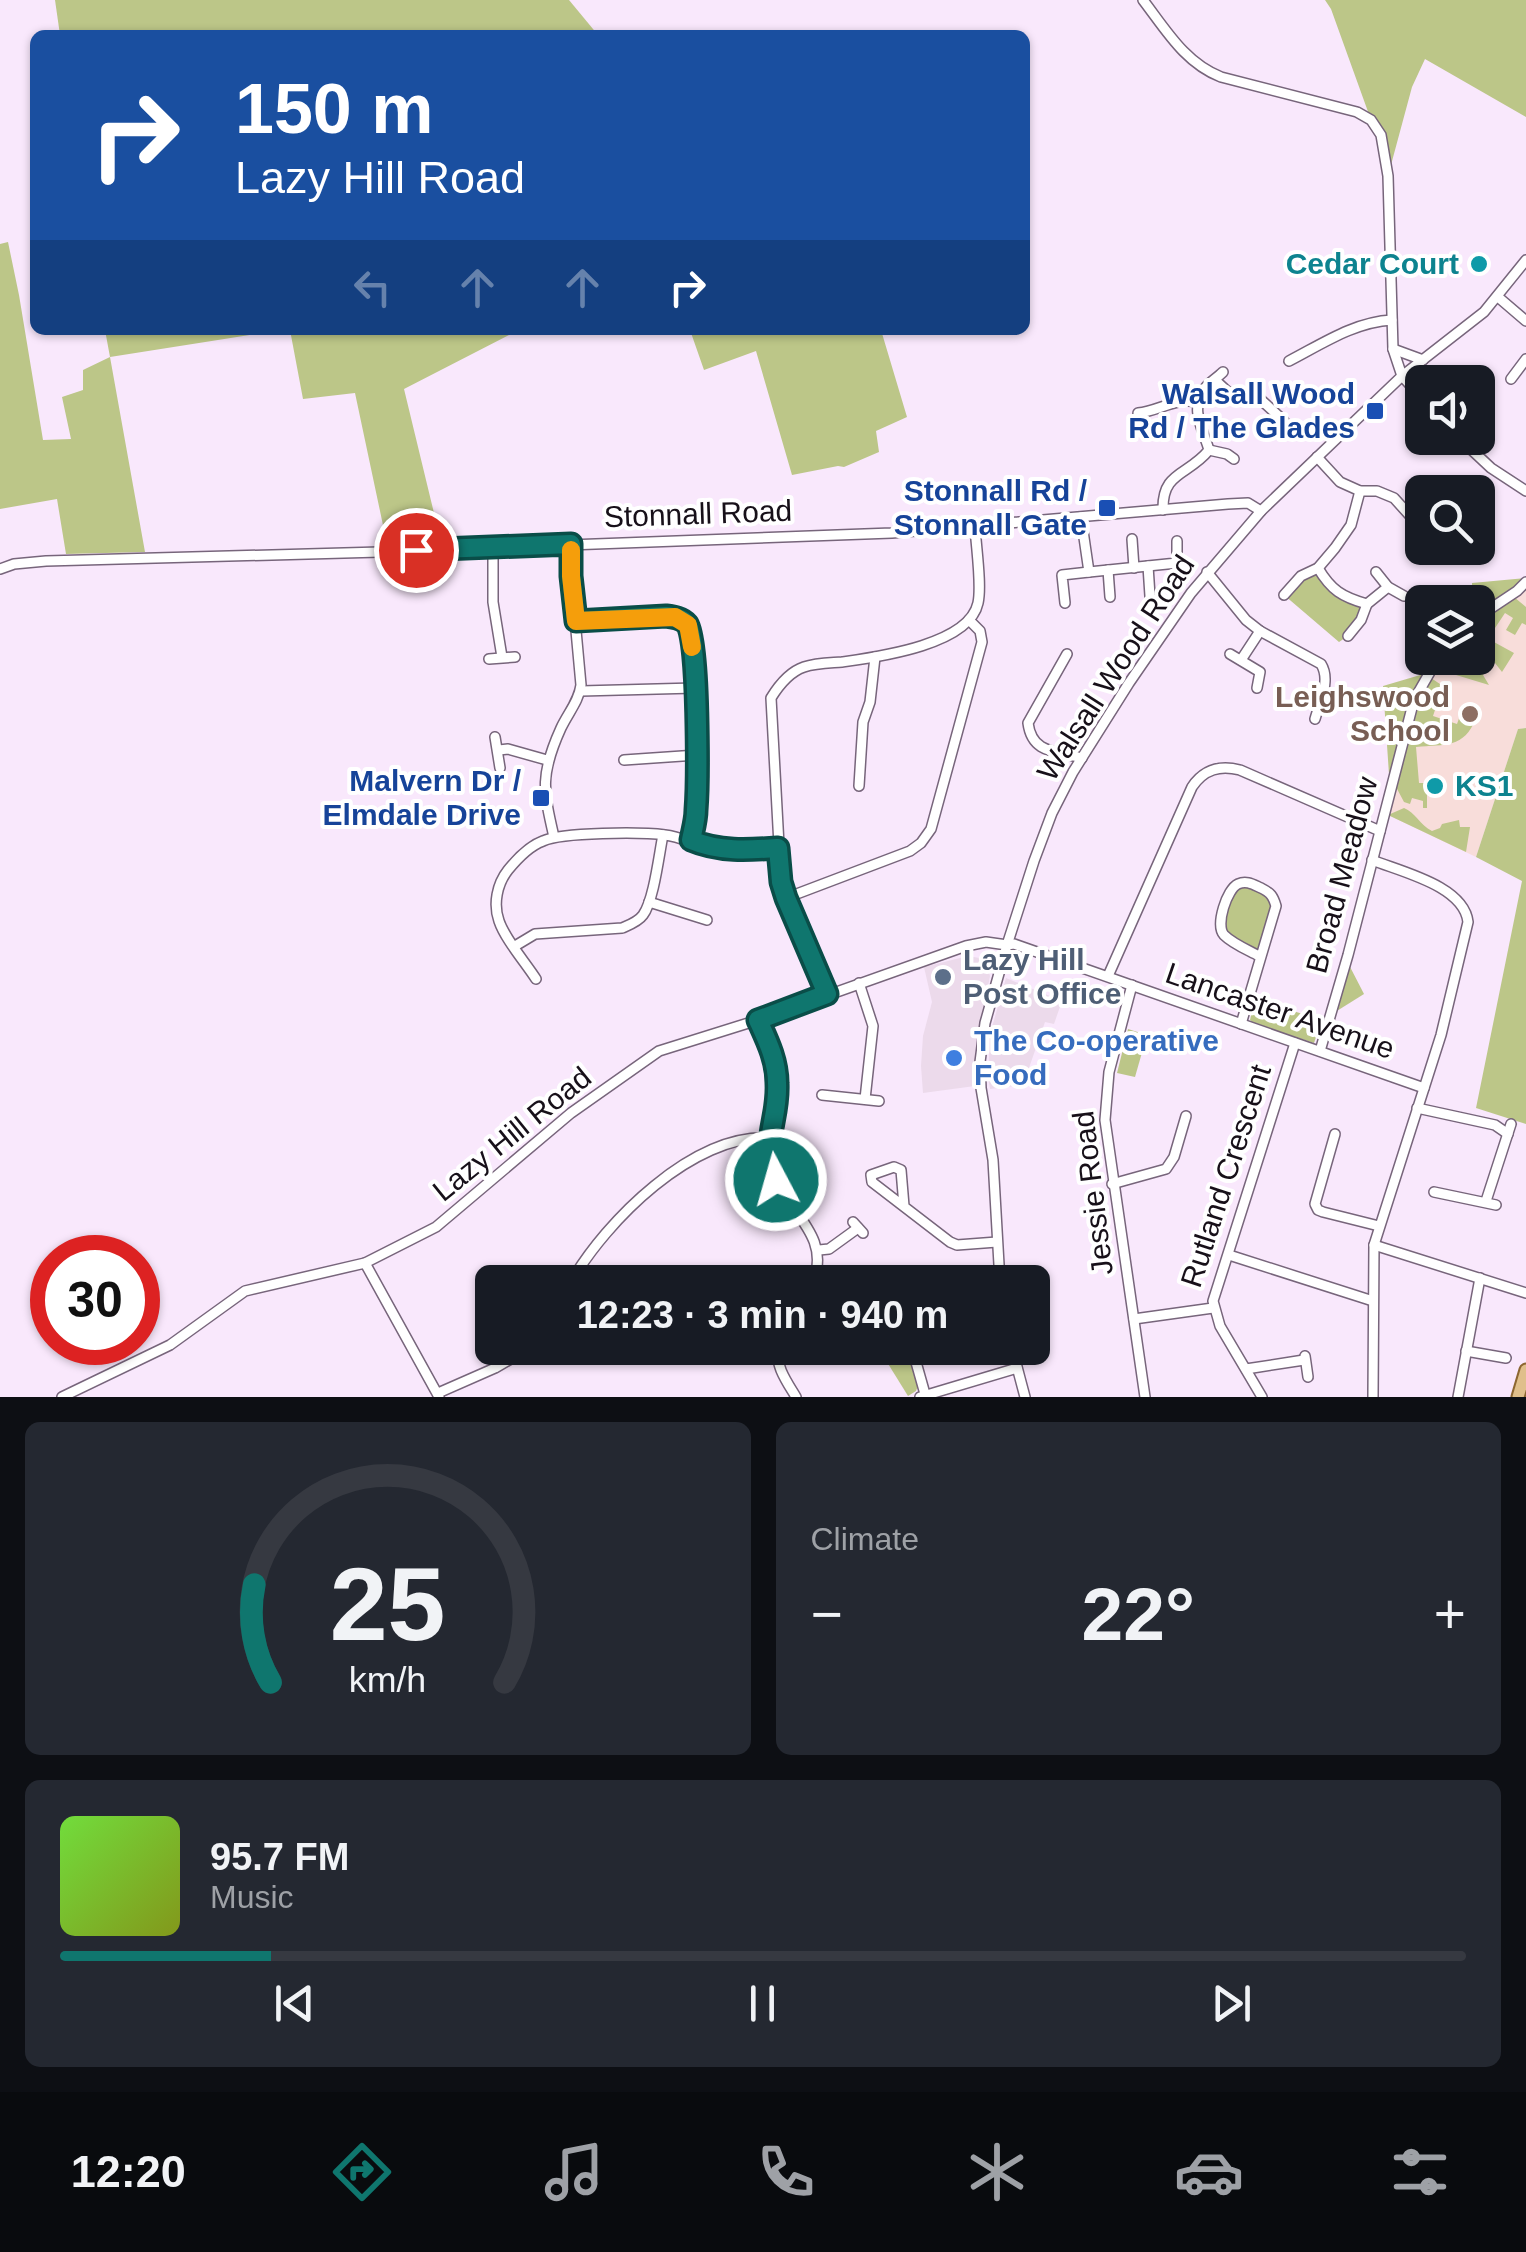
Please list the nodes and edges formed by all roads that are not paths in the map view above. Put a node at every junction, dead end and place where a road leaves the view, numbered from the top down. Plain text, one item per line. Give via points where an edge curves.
1 (1143, 0) edge
2 (1526, 260) edge
3 (1498, 296) junction
4 (1392, 320) junction
5 (1526, 320) edge
6 (1393, 348) junction
7 (1526, 359) edge
8 (1423, 360) junction
9 (1290, 361) dead end
10 (1402, 376) junction
11 (1405, 379) edge
12 (1510, 379) dead end
13 (1197, 402) junction
14 (1286, 405) dead end
15 (1276, 412) junction
16 (1138, 413) dead end
17 (1284, 421) dead end
18 (1208, 450) junction
19 (1477, 455) edge
20 (1317, 457) junction
21 (1234, 459) dead end
22 (1360, 491) junction
23 (1526, 492) edge
24 (1163, 510) junction
25 (1405, 510) edge
26 (1260, 511) junction
27 (1082, 517) junction
28 (975, 526) junction
29 (1132, 539) dead end
30 (1176, 541) dead end
31 (571, 544) junction
32 (492, 548) junction
33 (1148, 566) junction
34 (1134, 568) junction
35 (1318, 568) junction
36 (0, 569) edge
37 (1108, 570) junction
38 (1089, 572) junction
39 (1208, 572) junction
40 (1376, 572) dead end
41 (1526, 582) edge
42 (1388, 587) junction
43 (1284, 595) dead end
44 (1150, 596) dead end
45 (1404, 596) dead end
46 (1110, 597) dead end
47 (1065, 603) dead end
48 (1367, 604) junction
49 (1495, 606) edge
50 (968, 620) junction
51 (576, 621) junction
52 (1260, 631) junction
53 (1348, 636) dead end
54 (1067, 654) dead end
55 (1230, 654) dead end
56 (502, 657) junction
57 (515, 657) dead end
58 (875, 657) junction
59 (488, 659) dead end
60 (1241, 660) junction
61 (1428, 675) edge
62 (695, 688) junction
63 (1257, 688) dead end
64 (580, 691) junction
65 (1315, 719) dead end
66 (495, 737) dead end
67 (499, 750) junction
68 (696, 755) junction
69 (629, 757) dead end
70 (1082, 758) junction
71 (547, 760) junction
72 (500, 768) dead end
73 (859, 786) dead end
74 (1380, 831) junction
75 (663, 835) junction
76 (554, 837) junction
77 (691, 840) junction
78 (778, 848) junction
79 (1372, 860) junction
80 (786, 898) junction
81 (649, 902) junction
82 (706, 919) dead end
83 (1007, 945) junction
84 (514, 946) junction
85 (1259, 956) junction
86 (1108, 976) junction
87 (536, 979) dead end
88 (859, 983) junction
89 (1132, 985) junction
90 (827, 994) junction
91 (758, 1020) junction
92 (1241, 1024) junction
93 (1295, 1043) junction
94 (1320, 1051) junction
95 (1424, 1088) junction
96 (822, 1094) dead end
97 (865, 1098) junction
98 (879, 1101) dead end
99 (1417, 1108) junction
100 (1186, 1115) dead end
101 (1335, 1134) dead end
102 (769, 1138) junction
103 (1112, 1184) junction
104 (1441, 1190) dead end
105 (904, 1206) junction
106 (1378, 1226) junction
107 (858, 1228) dead end
108 (998, 1242) junction
109 (1374, 1244) junction
110 (819, 1250) junction
111 (1229, 1255) junction
112 (365, 1262) junction
113 (583, 1265) edge
114 (819, 1265) edge
115 (999, 1265) edge
116 (1480, 1278) junction
117 (1526, 1292) edge
118 (1373, 1300) junction
119 (1214, 1308) junction
120 (1134, 1319) junction
121 (1466, 1351) junction
122 (1506, 1358) dead end
123 (500, 1365) edge
124 (778, 1365) edge
125 (916, 1365) edge
126 (1016, 1365) edge
127 (1017, 1368) junction
128 (1246, 1370) junction
129 (1526, 1370) edge
130 (1308, 1377) dead end
131 (438, 1395) edge
132 (922, 1396) edge
133 (62, 1397) edge
134 (796, 1397) edge
135 (1025, 1397) edge
136 (1145, 1397) edge
137 (1262, 1397) edge
138 (1373, 1397) edge
139 (1458, 1397) edge
140 (1518, 1397) edge

1 - 4 street via 1201,69 1371,120 1382,135 1388,176
2 - 3 street, Walsall Wood Road
3 - 5 street
3 - 8 street, Walsall Wood Road
4 - 6 street
4 - 9 street via 1359,326
6 - 8 street
6 - 10 street
7 - 12 street
8 - 10 street, Walsall Wood Road
10 - 11 street
10 - 20 street, Walsall Wood Road
13 - 15 street via 1219,376 1228,392 1259,398
13 - 16 street via 1185,399 1152,417
13 - 18 street
14 - 15 street
15 - 17 street
18 - 21 street
18 - 24 street via 1168,483
19 - 23 street
20 - 22 street via 1340,482
20 - 26 street, Walsall Wood Road
22 - 25 street via 1394,498
22 - 35 street via 1351,525
24 - 26 street, Stonnall Road via 1248,503
24 - 27 street, Stonnall Road
26 - 39 street, Walsall Wood Road
27 - 28 street, Stonnall Road
27 - 38 street
28 - 31 street, Stonnall Road
28 - 50 street via 978,605
29 - 34 street
30 - 33 street via 1177,563
31 - 32 street, Stonnall Road
31 - 51 street
32 - 36 street, Stonnall Road
32 - 56 street
33 - 34 street
33 - 44 street
34 - 37 street
35 - 43 street
35 - 48 street via 1339,594
37 - 38 street
37 - 46 street
38 - 47 street via 1062,575
39 - 52 street
39 - 70 street, Walsall Wood Road
40 - 42 street
41 - 49 street
42 - 45 street
42 - 48 street
48 - 53 street
50 - 58 street via 946,637
50 - 80 street via 982,642 922,844
51 - 62 street via 683,620 691,633
51 - 64 street
52 - 60 street
52 - 65 street via 1326,671
54 - 70 street via 1054,666 1028,723 1039,747
55 - 60 street
56 - 57 street
56 - 59 street
58 - 73 street
58 - 78 street via 804,667 771,698
60 - 63 street via 1260,672
61 - 74 street, Broad Meadow via 1414,700
62 - 64 street
62 - 68 street
64 - 71 street
66 - 67 street
67 - 71 street
67 - 72 street
68 - 69 street
68 - 77 street
70 - 83 street, Walsall Wood Road via 1052,813
71 - 76 street via 544,786
74 - 79 street, Broad Meadow
74 - 86 street via 1240,770 1210,770 1192,787
75 - 76 street
75 - 77 street
75 - 81 street
76 - 84 street via 533,846 502,878 496,908
77 - 78 street via 727,850
78 - 80 street
79 - 94 street, Broad Meadow
79 - 95 street via 1446,890 1468,916
80 - 90 street
81 - 82 street
81 - 84 street via 642,916 622,928 536,934
83 - 86 street, Lancaster Avenue
83 - 88 street, Lazy Hill Road via 966,946
83 - 108 street, Walsall Wood Road via 980,1062
84 - 87 street
85 - 85 street via 1274,898 1248,882 1238,884 1221,931
85 - 92 street
86 - 89 street, Lancaster Avenue
88 - 90 street, Lazy Hill Road
88 - 97 street via 872,1026
89 - 92 street, Lancaster Avenue
89 - 103 street, Jessie Road via 1106,1096
90 - 91 street, Lazy Hill Road
91 - 102 street via 778,1086
91 - 112 street, Lazy Hill Road via 659,1051 572,1113 436,1227
92 - 93 street, Lancaster Avenue
93 - 94 street, Lancaster Avenue
93 - 111 street, Rutland Crescent
94 - 95 street, Lancaster Avenue
95 - 99 street
96 - 97 street
97 - 98 street
99 - 104 street via 1510,1129 1491,1203
99 - 106 street
100 - 103 street via 1166,1168
101 - 106 street via 1315,1204
102 - 110 street via 776,1180
102 - 113 street via 730,1142 670,1174 638,1199
103 - 120 street, Jessie Road
105 - 105 street via 872,1182 872,1175 901,1170
105 - 108 street via 954,1244
106 - 109 street
107 - 110 street
108 - 115 street, Walsall Wood Road
109 - 116 street
109 - 118 street
110 - 114 street
111 - 118 street
111 - 119 street, Rutland Crescent
112 - 131 street
112 - 133 street, Lazy Hill Road via 245,1291 170,1345
116 - 117 street
116 - 121 street
118 - 138 street
119 - 120 street, Rutland Crescent
119 - 128 street
120 - 136 street, Jessie Road
121 - 122 street
121 - 139 street
123 - 131 street
124 - 134 street
125 - 132 street
126 - 127 street
127 - 132 street
127 - 135 street
128 - 130 street via 1305,1358
128 - 137 street
129 - 140 main road

